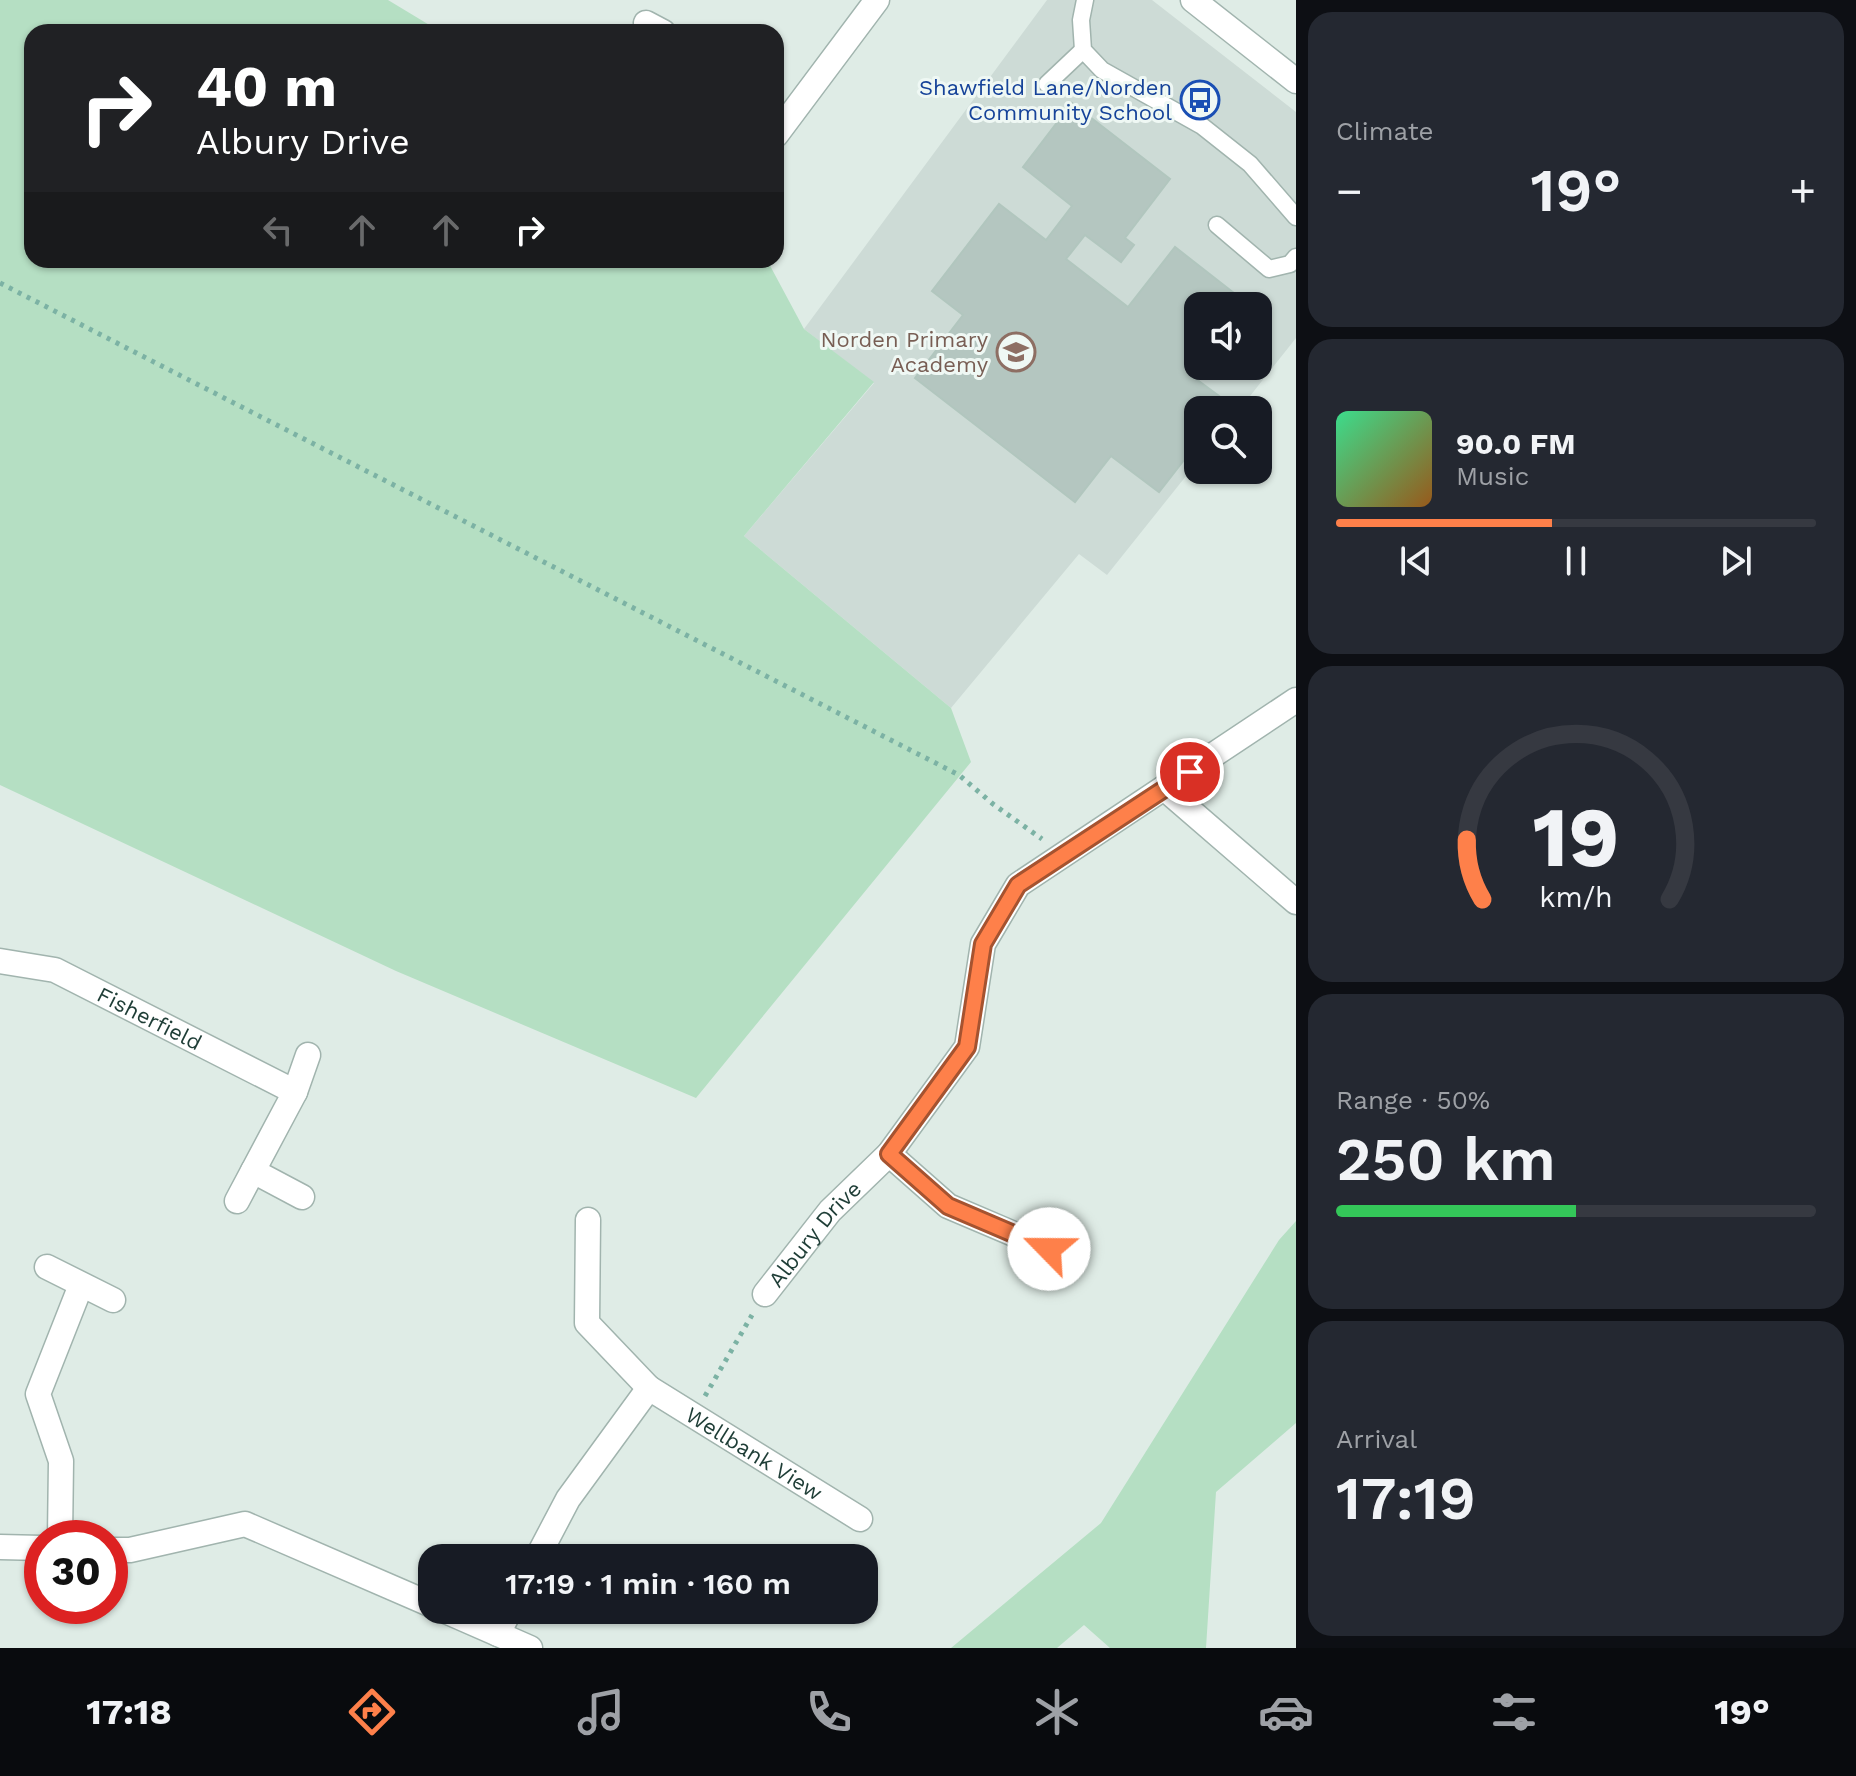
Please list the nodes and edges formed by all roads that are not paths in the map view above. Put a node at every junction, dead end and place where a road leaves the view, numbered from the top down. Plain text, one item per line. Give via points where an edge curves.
1 (877, 0) edge
2 (1085, 0) edge
3 (1193, 0) edge
4 (1083, 50) junction
5 (1296, 81) edge
6 (1047, 84) dead end
7 (784, 115) edge
8 (1296, 217) edge
9 (1217, 225) dead end
10 (1296, 257) edge
11 (1296, 700) edge
12 (1164, 788) junction
13 (1296, 902) edge
14 (0, 961) edge
15 (308, 1055) dead end
16 (295, 1092) junction
17 (889, 1154) junction
18 (253, 1171) junction
19 (302, 1197) dead end
20 (237, 1201) dead end
21 (588, 1220) dead end
22 (1049, 1249) dead end
23 (47, 1267) dead end
24 (81, 1285) junction
25 (765, 1294) road end
26 (113, 1300) dead end
27 (649, 1388) junction
28 (860, 1519) dead end
29 (60, 1520) edge
30 (544, 1544) edge
31 (0, 1547) edge
32 (24, 1548) edge
33 (128, 1550) edge
34 (418, 1599) edge
35 (475, 1624) edge
36 (503, 1624) edge
37 (498, 1634) junction
38 (530, 1648) edge

1 - 7 street
2 - 4 lane
3 - 5 street
4 - 6 lane
4 - 8 lane via 1102,70 1202,126 1238,154
9 - 10 lane via 1269,269
11 - 12 street, Albury Drive
12 - 13 street
12 - 17 street, Albury Drive via 1018,885 983,944 967,1047
14 - 16 street, Fisherfield via 55,970
15 - 16 street
16 - 18 street
17 - 22 street via 948,1206
17 - 25 street, Albury Drive via 830,1211
18 - 19 street
18 - 20 street
21 - 27 street, Wellbank View via 587,1323
23 - 24 street
24 - 26 street
24 - 29 street via 38,1394 61,1461
27 - 28 street, Wellbank View
27 - 30 street via 568,1499
31 - 32 street
33 - 34 street via 245,1524
35 - 37 street
36 - 37 street
37 - 38 street

